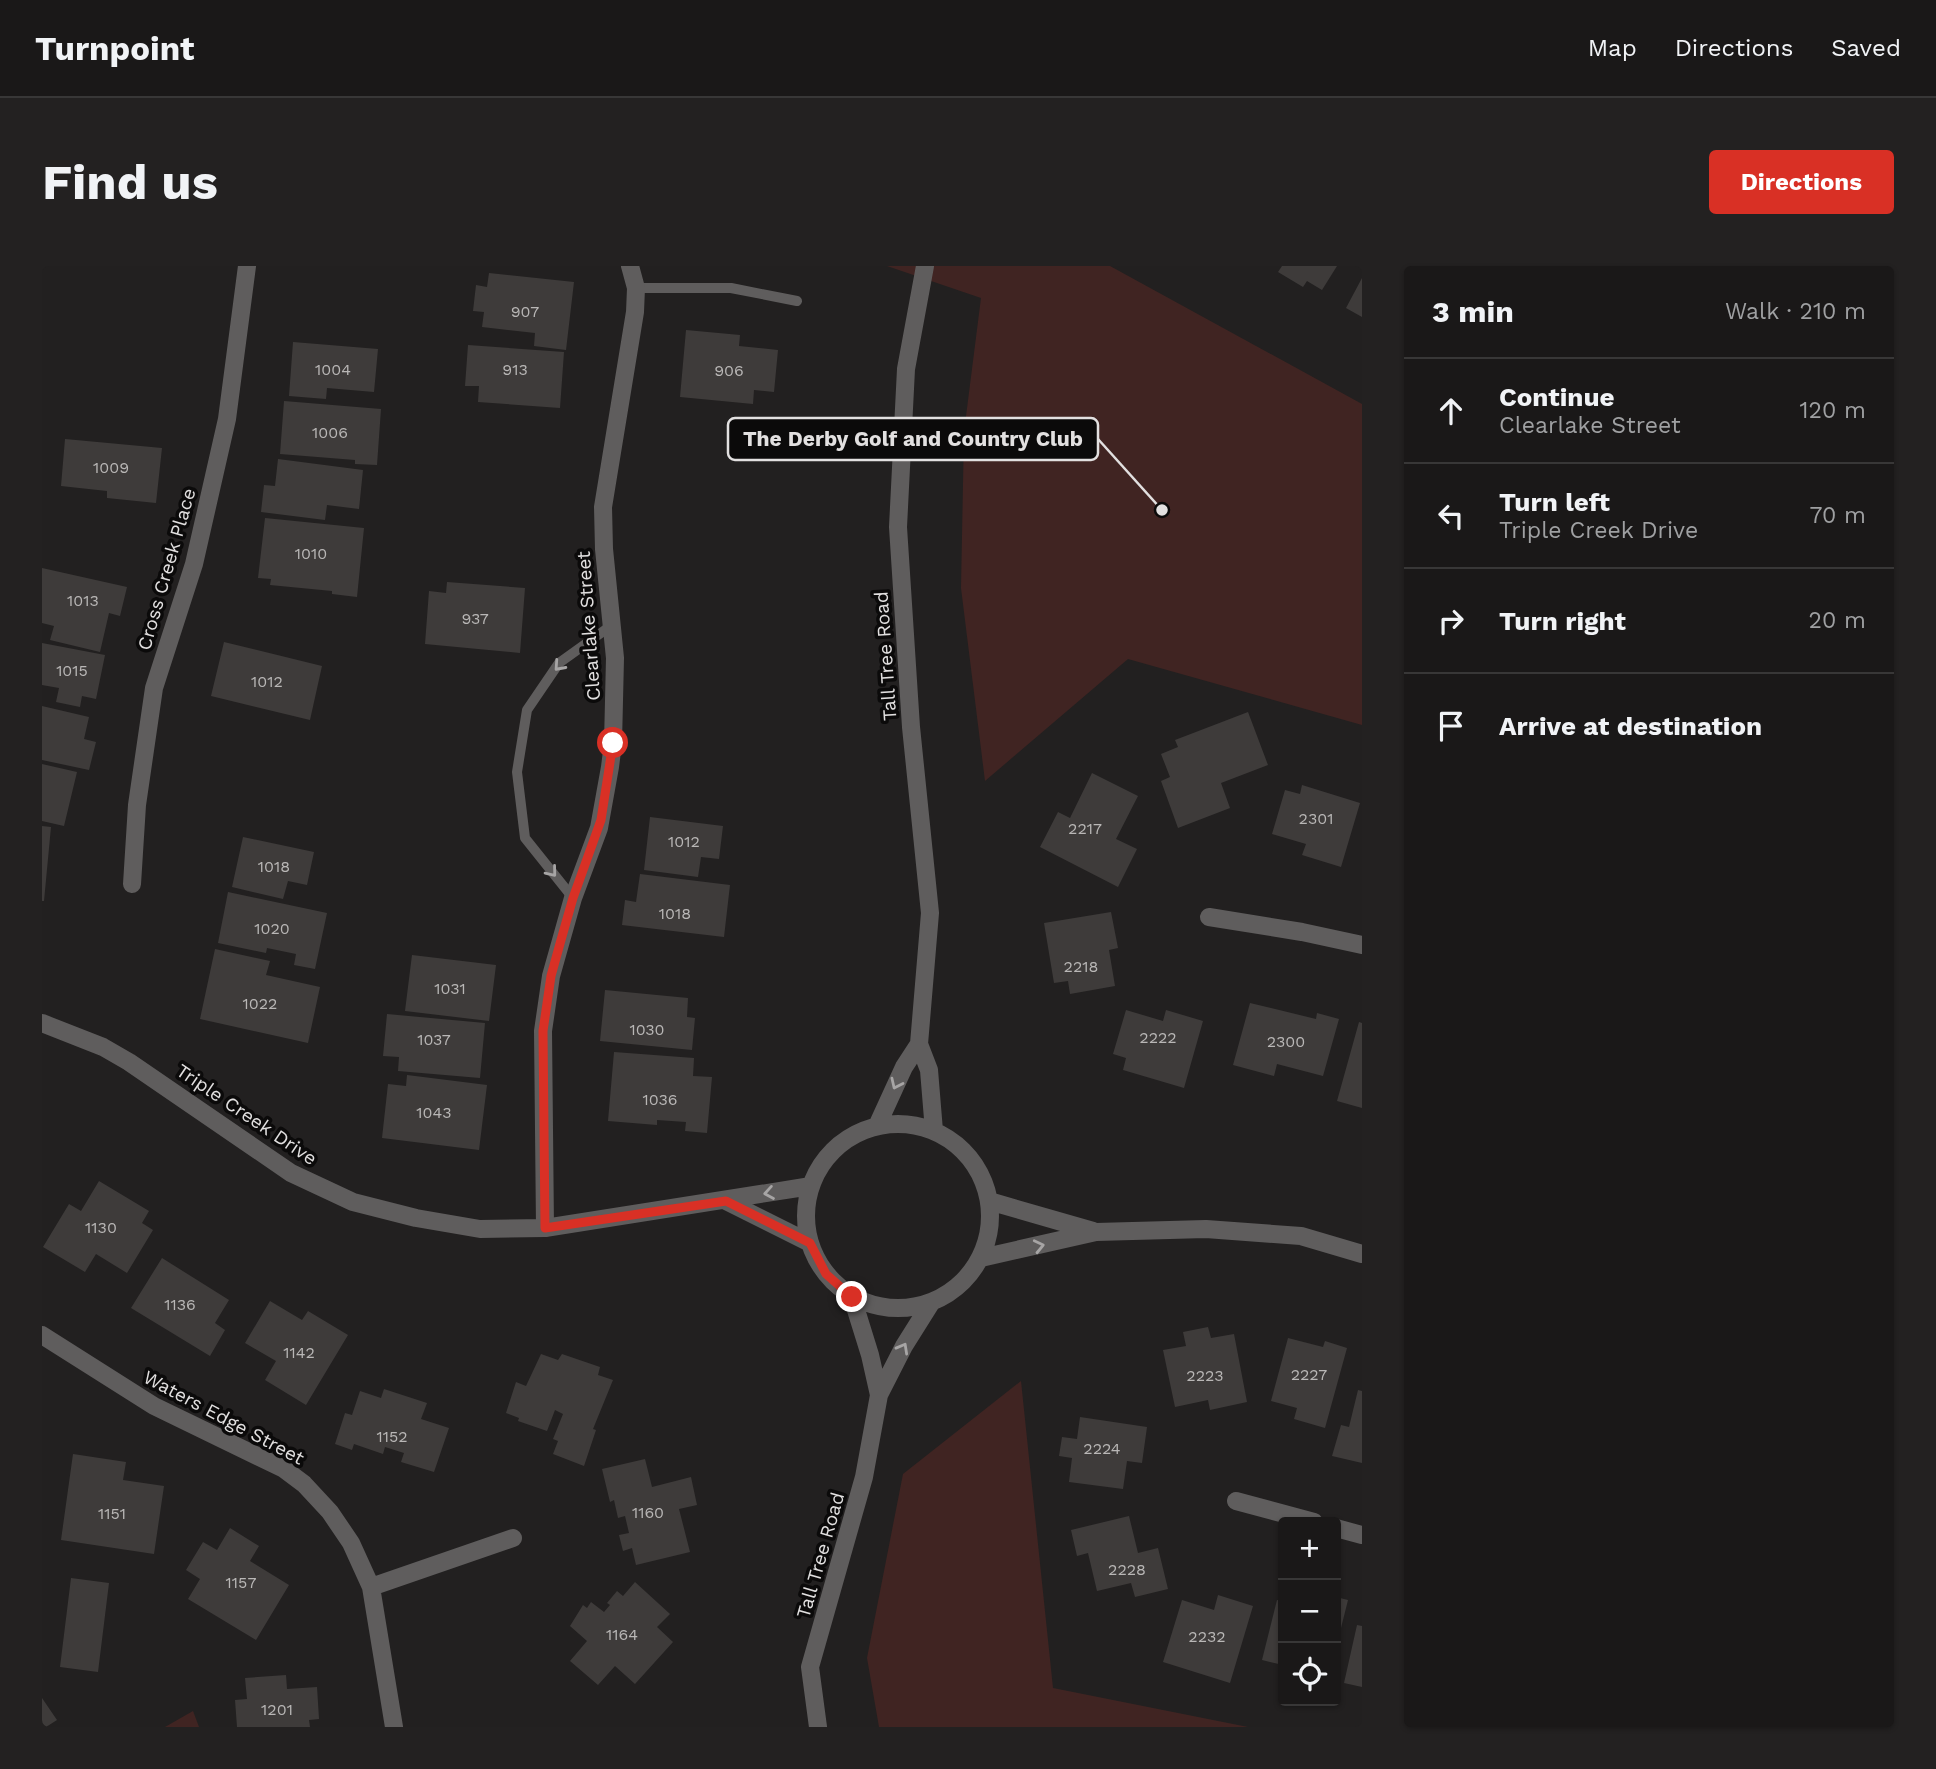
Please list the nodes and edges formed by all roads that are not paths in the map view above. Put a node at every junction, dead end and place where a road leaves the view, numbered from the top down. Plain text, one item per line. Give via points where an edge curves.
1 (247, 266) edge
2 (631, 266) edge
3 (925, 266) edge
4 (636, 288) junction
5 (797, 301) dead end
6 (612, 625) junction
7 (132, 884) dead end
8 (573, 898) junction
9 (1209, 917) dead end
10 (1362, 945) edge
11 (42, 1023) edge
12 (919, 1044) junction
13 (877, 1126) junction
14 (934, 1131) junction
15 (811, 1186) junction
16 (726, 1201) junction
17 (989, 1201) junction
18 (545, 1228) junction
19 (1096, 1232) junction
20 (810, 1243) junction
21 (1362, 1254) edge
22 (981, 1258) junction
23 (852, 1297) junction
24 (931, 1303) junction
25 (42, 1335) edge
26 (879, 1395) junction
27 (1236, 1501) dead end
28 (1295, 1517) edge
29 (1341, 1529) edge
30 (1362, 1535) edge
31 (513, 1538) dead end
32 (371, 1587) junction
33 (394, 1727) edge
34 (818, 1727) edge

1 - 7 street, Cross Creek Place via 216,470 194,564 154,688 137,805
2 - 4 street, Clearlake Street
3 - 12 street, Tall Tree Road via 906,369 898,527 911,727 930,913
4 - 5 lane via 730,288
4 - 6 street, Clearlake Street via 603,507
6 - 8 street, Clearlake Street via 613,743 606,798 595,843
6 -> 8 lane via 559,663 527,710 517,772 524,838
8 - 18 street, Clearlake Street via 551,976 543,1031
9 - 10 street
11 - 18 street, Triple Creek Drive via 103,1047 291,1172 353,1202 480,1229
12 -> 13 street, Tall Tree Road
12 - 14 street, Tall Tree Road via 929,1070
13 - 14 street via 912,1125
13 - 15 street via 836,1148
14 - 17 street via 971,1159
15 -> 16 street, Triple Creek Drive
15 - 20 street via 806,1221
16 - 18 street, Triple Creek Drive
16 - 20 street
17 - 19 street
17 - 22 street via 991,1224
19 - 21 street via 1206,1229 1301,1236
22 -> 19 street
20 - 23 street via 826,1274
22 - 24 street via 960,1286
23 - 24 street via 885,1308
23 - 26 street, Tall Tree Road
26 -> 24 street, Tall Tree Road
25 - 32 street, Waters Edge Street via 154,1406 284,1469 304,1484 351,1543
26 - 34 street, Tall Tree Road via 864,1477 810,1667
27 - 28 street
29 - 30 street
31 - 32 street
32 - 33 street, Waters Edge Street

